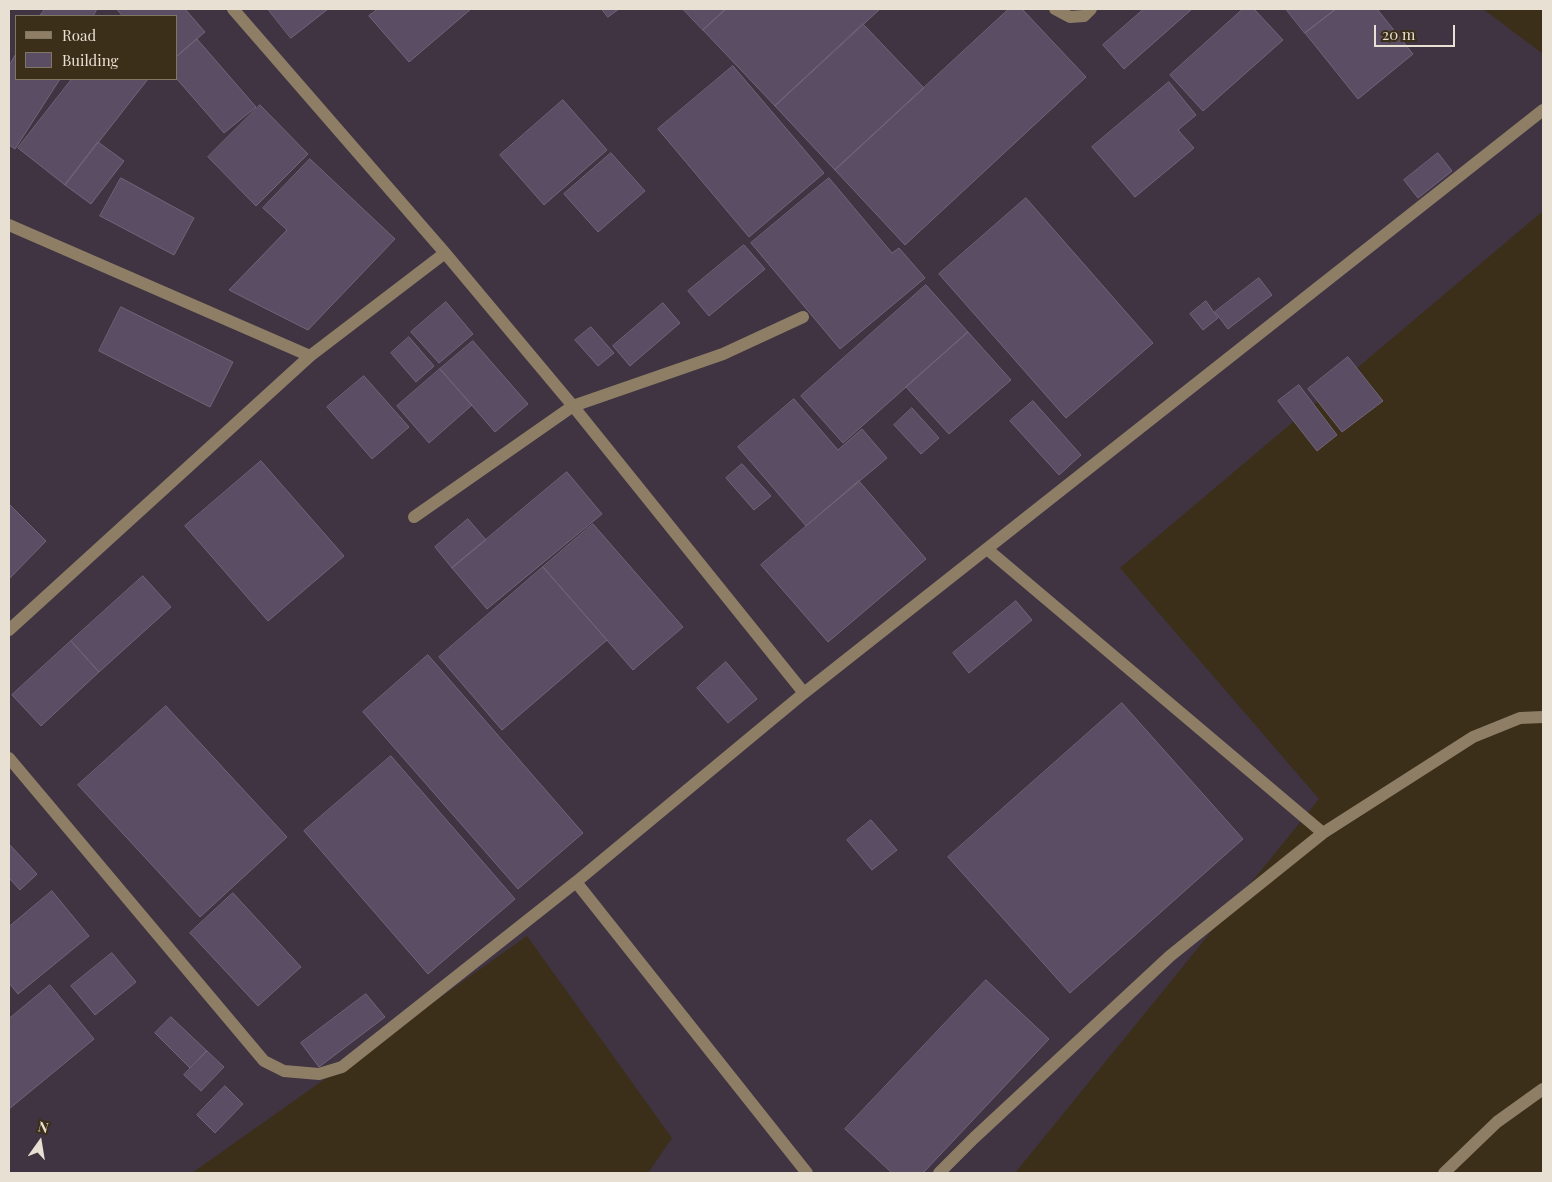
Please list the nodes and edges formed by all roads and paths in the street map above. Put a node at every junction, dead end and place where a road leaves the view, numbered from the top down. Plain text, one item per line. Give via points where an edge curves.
1 (233, 9) edge
2 (1055, 9) edge
3 (1091, 9) edge
4 (1543, 110) edge
5 (9, 225) edge
6 (445, 253) junction
7 (803, 317) dead end
8 (310, 356) junction
9 (573, 406) junction
10 (414, 517) dead end
11 (987, 549) junction
12 (9, 630) edge
13 (804, 693) junction
14 (1543, 717) edge
15 (9, 758) edge
16 (1323, 834) junction
17 (576, 882) junction
18 (1543, 1089) edge
19 (807, 1173) edge
20 (939, 1173) edge
21 (1444, 1173) edge

1 - 6 street
2 - 3 street via 1070,16 1084,16
4 - 11 street
5 - 8 street
6 - 8 street
6 - 9 street
7 - 9 street via 723,354
8 - 12 street
9 - 10 street
9 - 13 street
11 - 13 street
11 - 16 street
13 - 17 street
14 - 16 street via 1520,718 1473,737
15 - 17 street via 264,1061 284,1071 319,1074 342,1067
16 - 20 street via 1170,956
17 - 19 street
18 - 21 street via 1497,1122

